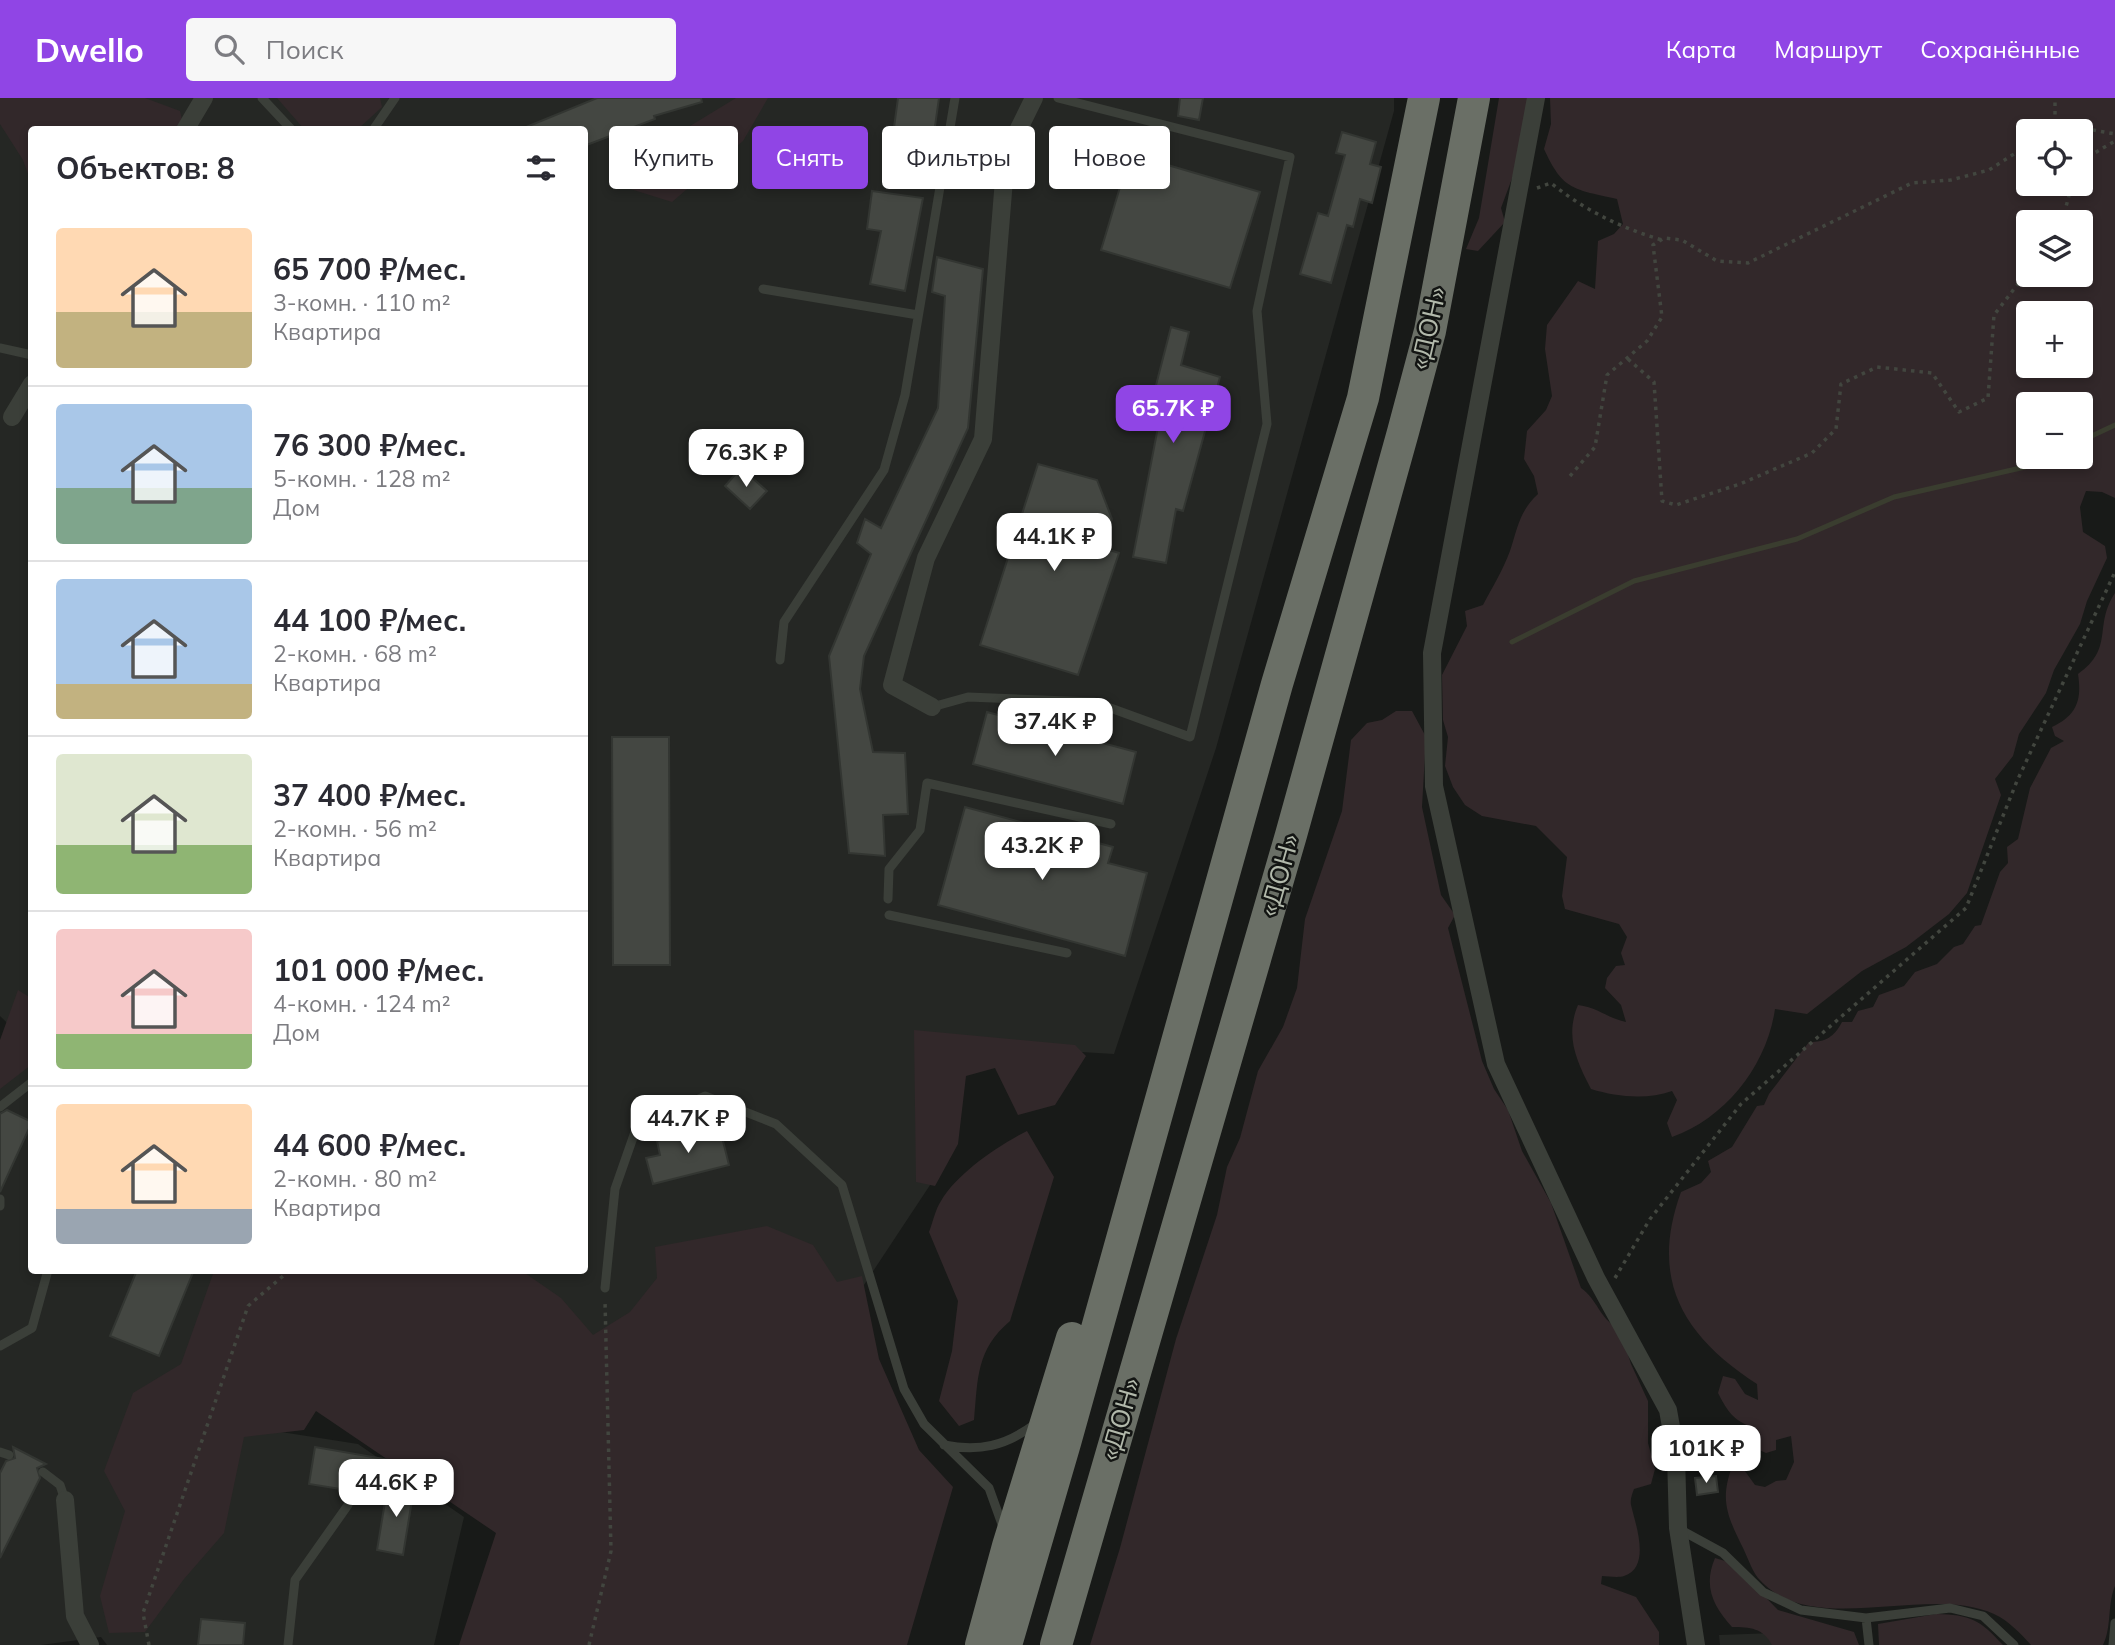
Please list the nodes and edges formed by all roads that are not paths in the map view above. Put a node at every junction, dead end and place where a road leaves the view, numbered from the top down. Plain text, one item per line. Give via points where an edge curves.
1 (262, 98) edge
2 (395, 98) edge
3 (955, 98) edge
4 (1034, 98) edge
5 (1058, 98) edge
6 (1424, 98) edge
7 (1474, 98) edge
8 (1536, 98) edge
9 (202, 99) edge
10 (187, 126) edge
11 (288, 126) edge
12 (376, 126) edge
13 (763, 289) dead end
14 (918, 315) junction
15 (0, 348) edge
16 (28, 354) edge
17 (28, 391) edge
18 (12, 417) dead end
19 (780, 660) dead end
20 (932, 706) joint
21 (1111, 824) dead end
22 (888, 899) dead end
23 (889, 915) dead end
24 (1067, 953) dead end
25 (28, 1085) edge
26 (0, 1107) edge
27 (0, 1199) edge
28 (0, 1206) edge
29 (1120, 1244) junction
30 (47, 1274) edge
31 (605, 1288) road end
32 (0, 1346) edge
33 (1050, 1412) junction
34 (942, 1445) junction
35 (43, 1472) dead end
36 (65, 1500) joint
37 (348, 1505) dead end
38 (1678, 1528) junction
39 (1007, 1546) junction
40 (1866, 1618) junction
41 (2115, 1623) edge
42 (90, 1645) edge
43 (288, 1645) edge
44 (981, 1645) edge
45 (1006, 1645) edge
46 (1056, 1645) edge
47 (1696, 1645) edge
48 (1869, 1645) edge
49 (2014, 1645) edge
50 (2113, 1645) edge

1 - 11 lane
2 - 12 lane
3 - 14 lane
4 - 20 street via 1006,155 983,439 926,558 892,685
5 - 20 lane via 1290,157 1257,311 1267,424 1190,737 1094,702 968,697
6 - 29 highway via 1363,398 1277,684
7 - 46 highway, «ДОН» via 1430,331 1404,432
8 - 38 street via 1432,653 1434,786 1496,1063 1605,1295 1668,1410 1676,1455
9 - 10 street
13 - 14 lane
14 - 19 lane via 905,396 884,470 784,622
15 - 16 lane
17 - 18 street
21 - 22 lane via 928,783 920,830 889,869
23 - 24 lane
25 - 26 lane
27 - 28 lane
29 - 33 highway via 1082,1306
29 - 45 highway
30 - 32 lane via 32,1328
31 - 34 lane via 615,1189 636,1129 705,1096 776,1124 842,1185 904,1389
33 - 34 lane via 1020,1435 994,1447 970,1451
33 - 39 highway
34 - 39 lane via 989,1488
35 - 36 lane via 60,1485
36 - 42 street via 75,1616
37 - 43 lane via 295,1580
38 - 40 lane via 1723,1553 1763,1592 1801,1610
38 - 47 street
39 - 44 highway
40 - 48 lane
40 - 49 lane via 1950,1608 1983,1616
41 - 50 lane

